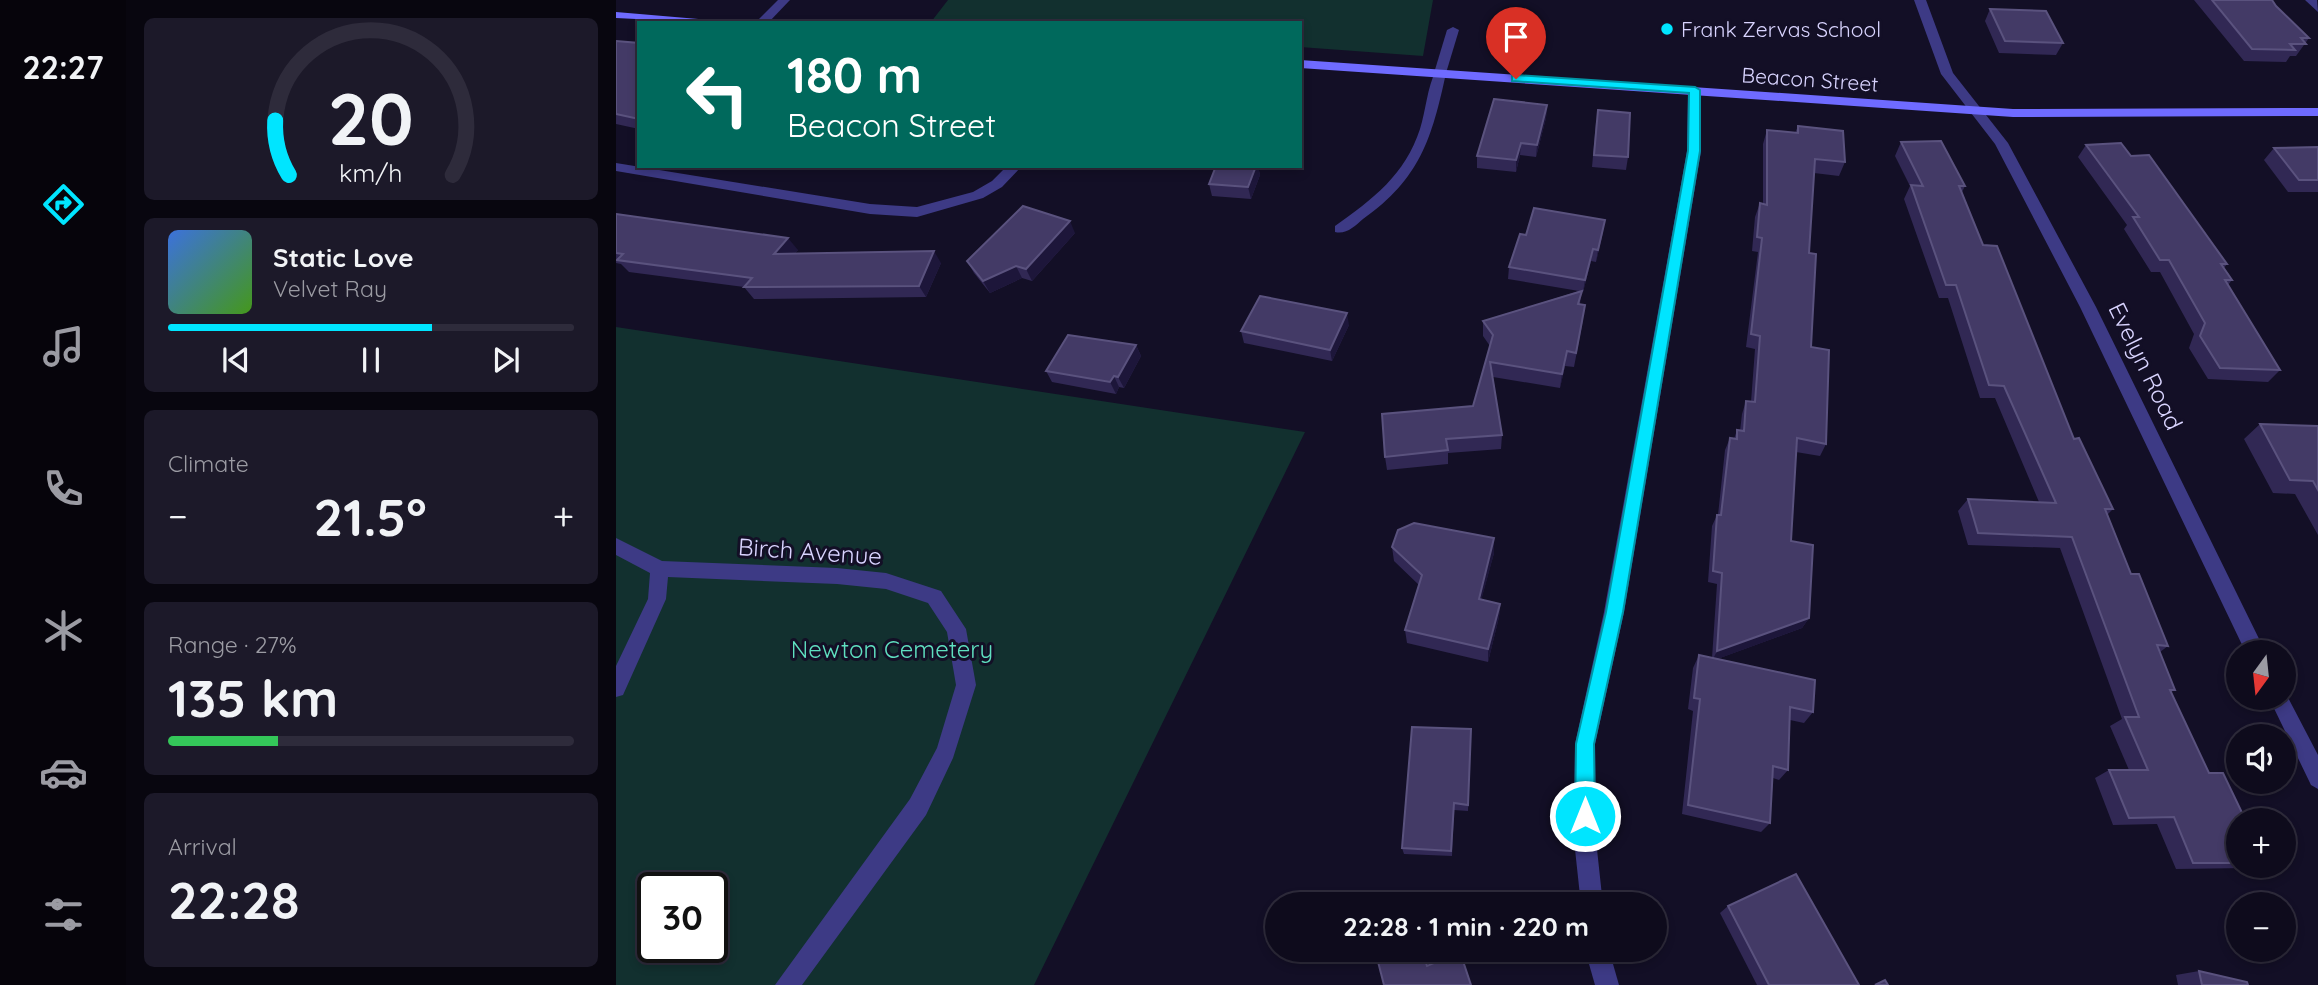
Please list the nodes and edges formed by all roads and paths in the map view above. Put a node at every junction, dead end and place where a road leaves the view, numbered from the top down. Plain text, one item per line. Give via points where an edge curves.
1 (783, 0) edge
2 (1920, 0) edge
3 (2311, 0) edge
4 (2318, 9) edge
5 (616, 15) edge
6 (686, 21) edge
7 (763, 21) edge
8 (1453, 30) dead end
9 (1302, 64) edge
10 (1440, 73) junction
11 (1695, 90) junction
12 (1975, 110) junction
13 (2318, 112) edge
14 (616, 167) edge
15 (1013, 168) edge
16 (1340, 229) dead end
17 (616, 546) edge
18 (660, 569) junction
19 (2250, 640) edge
20 (616, 688) edge
21 (2284, 710) edge
22 (2318, 778) edge
23 (1591, 892) edge
24 (1600, 962) edge
25 (787, 985) edge
26 (1607, 985) edge

1 - 7 street
2 - 12 street, Evelyn Road via 1947,74
3 - 4 street
5 - 6 main road
8 - 10 street
9 - 10 main road, Beacon Street
10 - 11 main road, Beacon Street
10 - 16 street via 1424,137 1409,171 1385,198
11 - 12 main road, Beacon Street
11 - 23 street via 1694,151 1614,612 1585,744 1585,840
12 - 13 main road, Beacon Street via 2032,114
12 - 19 street, Evelyn Road via 2001,143 2088,307
14 - 15 street via 870,209 917,212 978,194
17 - 18 street, Birch Avenue
18 - 20 street via 657,599
18 - 25 street, Birch Avenue via 886,581 934,597 956,629 965,685 946,751 918,807
21 - 22 street
24 - 26 street

